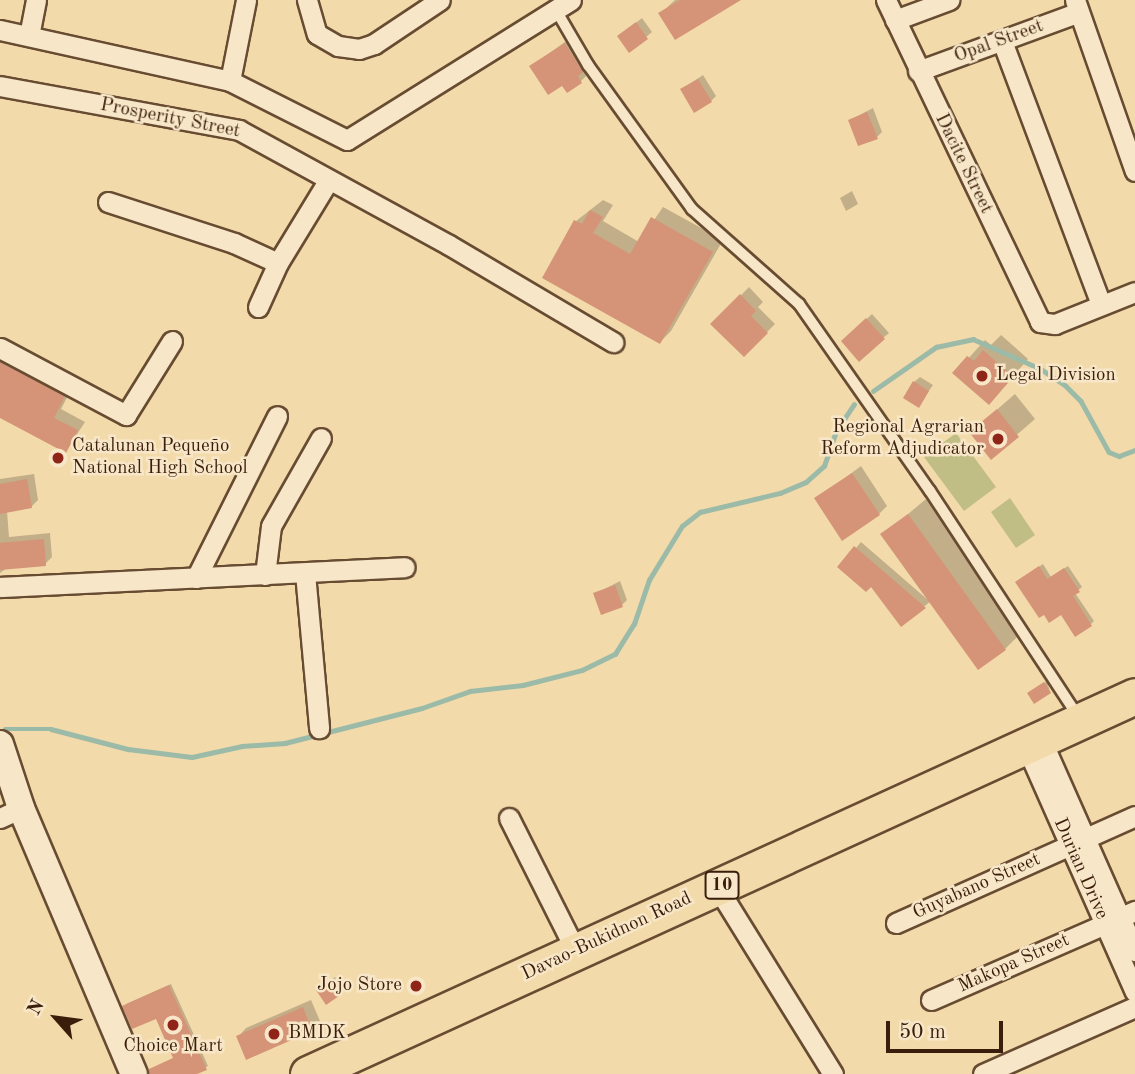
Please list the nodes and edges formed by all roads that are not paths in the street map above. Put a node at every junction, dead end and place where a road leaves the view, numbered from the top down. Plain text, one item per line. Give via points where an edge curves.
1 (36, 0) edge
2 (246, 0) edge
3 (307, 0) edge
4 (440, 0) edge
5 (886, 0) edge
6 (949, 0) edge
7 (559, 3) edge
8 (1077, 6) edge
9 (895, 19) junction
10 (0, 30) edge
11 (29, 36) junction
12 (1002, 41) junction
13 (918, 71) junction
14 (230, 81) junction
15 (0, 86) edge
16 (1135, 171) edge
17 (328, 181) junction
18 (108, 202) dead end
19 (278, 263) junction
20 (1135, 292) edge
21 (1101, 305) junction
22 (258, 307) dead end
23 (172, 341) dead end
24 (613, 342) dead end
25 (0, 348) edge
26 (277, 416) dead end
27 (321, 438) dead end
28 (405, 567) dead end
29 (304, 573) junction
30 (265, 575) junction
31 (196, 578) junction
32 (0, 587) edge
33 (1135, 696) edge
34 (1080, 721) junction
35 (319, 728) dead end
36 (1033, 742) junction
37 (0, 744) edge
38 (10, 813) edge
39 (1135, 816) edge
40 (509, 818) dead end
41 (1077, 842) junction
42 (717, 887) junction
43 (1120, 917) edge
44 (896, 923) dead end
45 (576, 951) junction
46 (1135, 951) edge
47 (1135, 992) edge
48 (931, 1000) dead end
49 (1135, 1006) edge
50 (322, 1071) edge
51 (134, 1074) edge
52 (833, 1074) edge
53 (983, 1074) edge

1 - 11 street
2 - 14 street
3 - 4 street via 317,34 338,46 359,49
5 - 9 street, Dacite Street
6 - 9 street
7 - 14 street via 347,140
7 - 34 lane via 588,65 697,215 800,304 937,501
8 - 12 street, Opal Street
8 - 16 street
9 - 13 street, Dacite Street
10 - 11 street
11 - 14 street
12 - 13 street, Opal Street
12 - 21 street
13 - 21 street, Dacite Street via 1036,317 1044,324
15 - 17 street, Prosperity Street via 239,130
17 - 19 street
17 - 24 street, Prosperity Street via 449,245
18 - 19 street via 234,243
19 - 22 street
20 - 21 street
23 - 25 street via 126,415
26 - 31 street
27 - 30 street via 271,526
28 - 29 street
29 - 30 street
29 - 35 street
30 - 31 street
31 - 32 street
33 - 34 highway, Davao-Bukidnon Road / 10
34 - 36 highway, Davao-Bukidnon Road / 10
36 - 41 street, Durian Drive
36 - 42 highway, Davao-Bukidnon Road / 10
37 - 38 street
38 - 51 street
39 - 41 street, Guyabano Street
40 - 45 street
41 - 43 street, Durian Drive
41 - 44 street, Guyabano Street
42 - 45 highway, Davao-Bukidnon Road / 10
42 - 52 street
43 - 46 street, Durian Drive
43 - 47 street, Durian Drive
43 - 48 street, Makopa Street
45 - 50 highway, Davao-Bukidnon Road / 10
49 - 53 street

